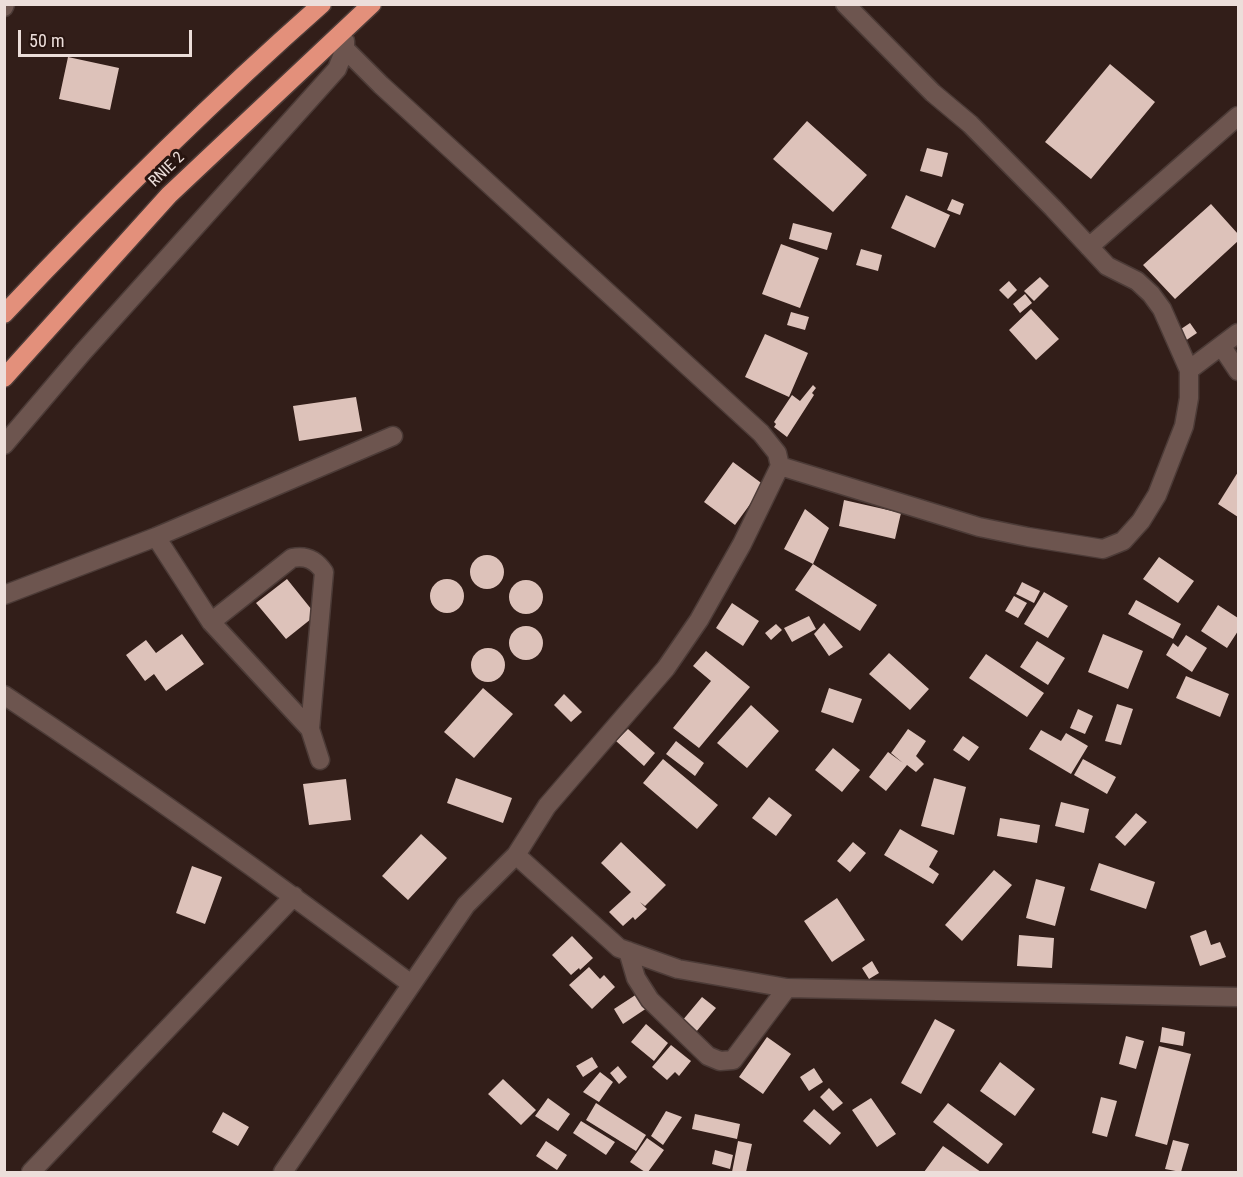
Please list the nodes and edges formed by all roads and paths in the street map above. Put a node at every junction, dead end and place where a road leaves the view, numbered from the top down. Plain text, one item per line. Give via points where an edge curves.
1 (322, 4) edge
2 (372, 4) edge
3 (845, 4) edge
4 (344, 30) junction
5 (345, 49) junction
6 (1239, 116) edge
7 (1089, 247) junction
8 (4, 314) edge
9 (1239, 333) edge
10 (1222, 347) junction
11 (1189, 370) junction
12 (1239, 371) edge
13 (4, 378) edge
14 (393, 436) dead end
15 (4, 445) edge
16 (780, 466) junction
17 (156, 537) junction
18 (4, 595) edge
19 (211, 622) junction
20 (4, 695) edge
21 (310, 729) junction
22 (320, 760) dead end
23 (516, 855) junction
24 (294, 896) junction
25 (628, 951) junction
26 (411, 984) junction
27 (787, 988) junction
28 (1239, 997) edge
29 (31, 1173) edge
30 (283, 1173) edge

1 - 8 highway, RNIE 2 / RNIE 2 via 214,103
2 - 4 highway, RNIE 2 / RNIE 2
3 - 7 street
4 - 5 street
4 - 13 highway, RNIE 2 / RNIE 2 via 169,195
5 - 15 street via 337,69
5 - 16 street via 761,433 777,453
6 - 7 street
7 - 11 street via 1107,266 1137,281 1151,294 1162,309
9 - 10 street
10 - 11 street
10 - 12 street
11 - 16 street via 1184,426 1157,495 1123,541 1103,549 979,527
14 - 17 street
16 - 23 street via 699,620 666,668 547,806
17 - 18 street
17 - 19 street
19 - 21 street
19 - 21 street via 292,558 300,556 318,564 324,572
20 - 24 street
21 - 22 street
23 - 25 street
23 - 26 street via 466,904
24 - 26 street
24 - 29 street
25 - 27 street via 678,969
25 - 27 street via 636,978 650,1000 708,1056 720,1061 733,1060
26 - 30 street
27 - 28 street

